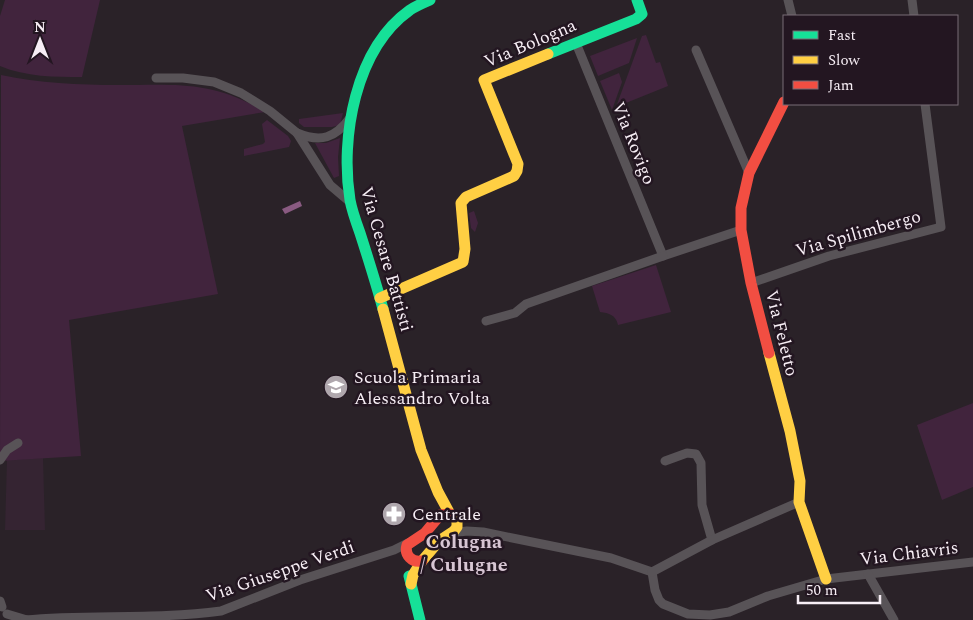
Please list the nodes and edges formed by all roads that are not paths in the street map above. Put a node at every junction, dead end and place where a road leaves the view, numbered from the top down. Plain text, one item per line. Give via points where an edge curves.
1 (430, 0) edge
2 (788, 0) edge
3 (912, 0) edge
4 (639, 5) edge
5 (792, 15) edge
6 (914, 15) edge
7 (576, 43) junction
8 (696, 50) dead end
9 (156, 78) dead end
10 (783, 104) edge
11 (925, 105) edge
12 (351, 116) junction
13 (297, 133) junction
14 (749, 173) junction
15 (350, 202) junction
16 (741, 230) junction
17 (663, 256) junction
18 (751, 282) junction
19 (380, 298) junction
20 (486, 321) dead end
21 (18, 443) dead end
22 (0, 460) edge
23 (665, 461) dead end
24 (438, 492) junction
25 (799, 502) junction
26 (453, 516) junction
27 (437, 519) junction
28 (478, 531) junction
29 (452, 533) junction
30 (712, 540) junction
31 (407, 551) junction
32 (422, 561) junction
33 (973, 562) edge
34 (652, 572) junction
35 (868, 574) junction
36 (826, 579) junction
37 (411, 584) junction
38 (3, 610) edge
39 (26, 620) edge
40 (420, 620) edge
41 (894, 620) edge

1 - 12 street, Via Cesare Battisti via 410,10 375,48 362,75
2 - 5 street
3 - 6 street
4 - 7 street, Via Bologna via 641,16
7 - 17 street, Via Rovigo
7 - 19 street, Via Bologna via 484,80 518,164 517,171 510,178 461,202 463,262
8 - 14 street
9 - 13 street via 214,82 241,93
10 - 14 street, Via Feletto
11 - 18 street, Via Spilimbergo via 941,227 829,256
12 - 13 street via 342,129 328,136 310,138
12 - 15 street, Via Cesare Battisti via 347,147
13 - 15 street via 330,185
14 - 16 street, Via Feletto via 741,208
15 - 19 street, Via Cesare Battisti
16 - 17 street
16 - 18 street, Via Feletto
17 - 20 street
18 - 25 street, Via Feletto via 790,431 800,481
19 - 24 street, Via Cesare Battisti via 422,450
21 - 22 street
23 - 30 street via 687,453 696,454 701,463 702,505
24 - 26 street, Via Cesare Battisti
24 - 27 street, Via Cesare Battisti
25 - 30 street
25 - 36 street, Via Feletto
26 - 27 street via 443,514
26 - 28 street
26 - 29 street via 457,527
27 - 31 street
28 - 29 street
28 - 34 street via 612,558
29 - 32 street via 439,540
30 - 34 street
31 - 32 street via 416,562
31 - 37 street
31 - 39 street, Via Giuseppe Verdi via 394,550 210,613 167,619
32 - 37 street
33 - 35 street, Via Chiavris
34 - 36 street, Via Chiavris via 659,600 688,614 710,615 729,612 768,596
35 - 36 street, Via Chiavris
35 - 41 street
37 - 40 street
38 - 39 street, Via Giuseppe Verdi

